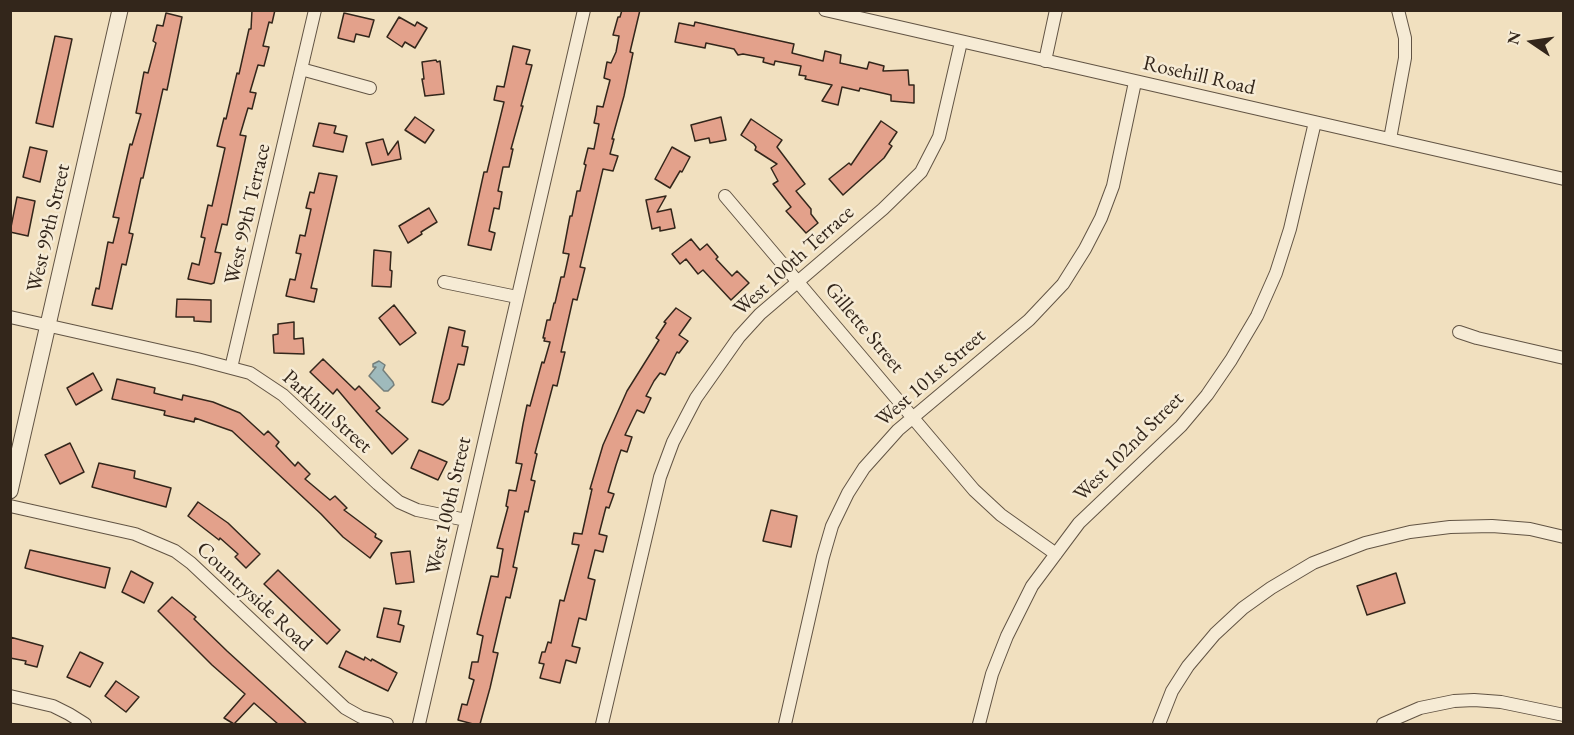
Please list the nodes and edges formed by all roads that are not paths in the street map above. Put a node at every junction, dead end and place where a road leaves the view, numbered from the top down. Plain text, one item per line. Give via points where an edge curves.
1 (120, 10) edge
2 (315, 10) edge
3 (584, 10) edge
4 (825, 10) edge
5 (1056, 10) edge
6 (1398, 10) edge
7 (867, 15) edge
8 (961, 42) junction
9 (1045, 62) junction
10 (302, 69) junction
11 (1136, 81) junction
12 (370, 88) dead end
13 (1315, 122) junction
14 (1390, 139) junction
15 (1563, 179) edge
16 (725, 196) dead end
17 (798, 280) junction
18 (444, 282) dead end
19 (517, 297) junction
20 (10, 317) edge
21 (48, 325) junction
22 (1459, 332) dead end
23 (1563, 358) edge
24 (231, 368) junction
25 (913, 418) junction
26 (10, 491) edge
27 (10, 506) edge
28 (466, 520) junction
29 (1563, 537) edge
30 (1056, 554) junction
31 (10, 696) edge
32 (1563, 715) edge
33 (85, 724) edge
34 (387, 724) edge
35 (419, 724) edge
36 (602, 724) edge
37 (785, 724) edge
38 (979, 724) edge
39 (1159, 724) edge
40 (1383, 724) edge

1 - 21 street, West 99th Street
2 - 10 street, West 99th Terrace
3 - 19 street, West 100th Street
4 - 7 street, Rosehill Road
5 - 9 street
6 - 14 street via 1405,58
7 - 8 street, Rosehill Road
8 - 9 street, Rosehill Road
8 - 17 street, West 100th Terrace via 939,137 921,172
9 - 11 street, Rosehill Road
10 - 12 street
10 - 24 street, West 99th Terrace
11 - 13 street, Rosehill Road
11 - 25 street, West 101st Street via 1113,186 1101,218 1063,284 1029,320
13 - 14 street, Rosehill Road
13 - 30 street, West 102nd Street via 1290,229 1275,273 1257,316 1231,360 1181,426 1079,523
14 - 15 street, Rosehill Road
16 - 17 street, Gillette Street
17 - 25 street, Gillette Street
17 - 36 street, West 100th Terrace via 739,337 696,398 673,442 647,527
18 - 19 street
19 - 28 street, West 100th Street
20 - 21 street, Parkhill Street
21 - 24 street, Parkhill Street
21 - 26 street, West 99th Street
22 - 23 street
24 - 28 street, Parkhill Street via 262,380 284,395 399,502 423,512
25 - 30 street, Gillette Street via 974,490 1001,515
25 - 37 street, West 101st Street via 864,468 832,526
27 - 34 street, Countryside Road via 135,534 175,550 345,708
28 - 35 street, West 100th Street
29 - 39 street via 1530,529 1450,527 1365,543 1313,563 1243,608 1215,634 1188,666
30 - 38 street, West 102nd Street via 1032,586 1007,636
31 - 33 street via 53,706
32 - 40 street via 1501,702 1454,701 1420,708

